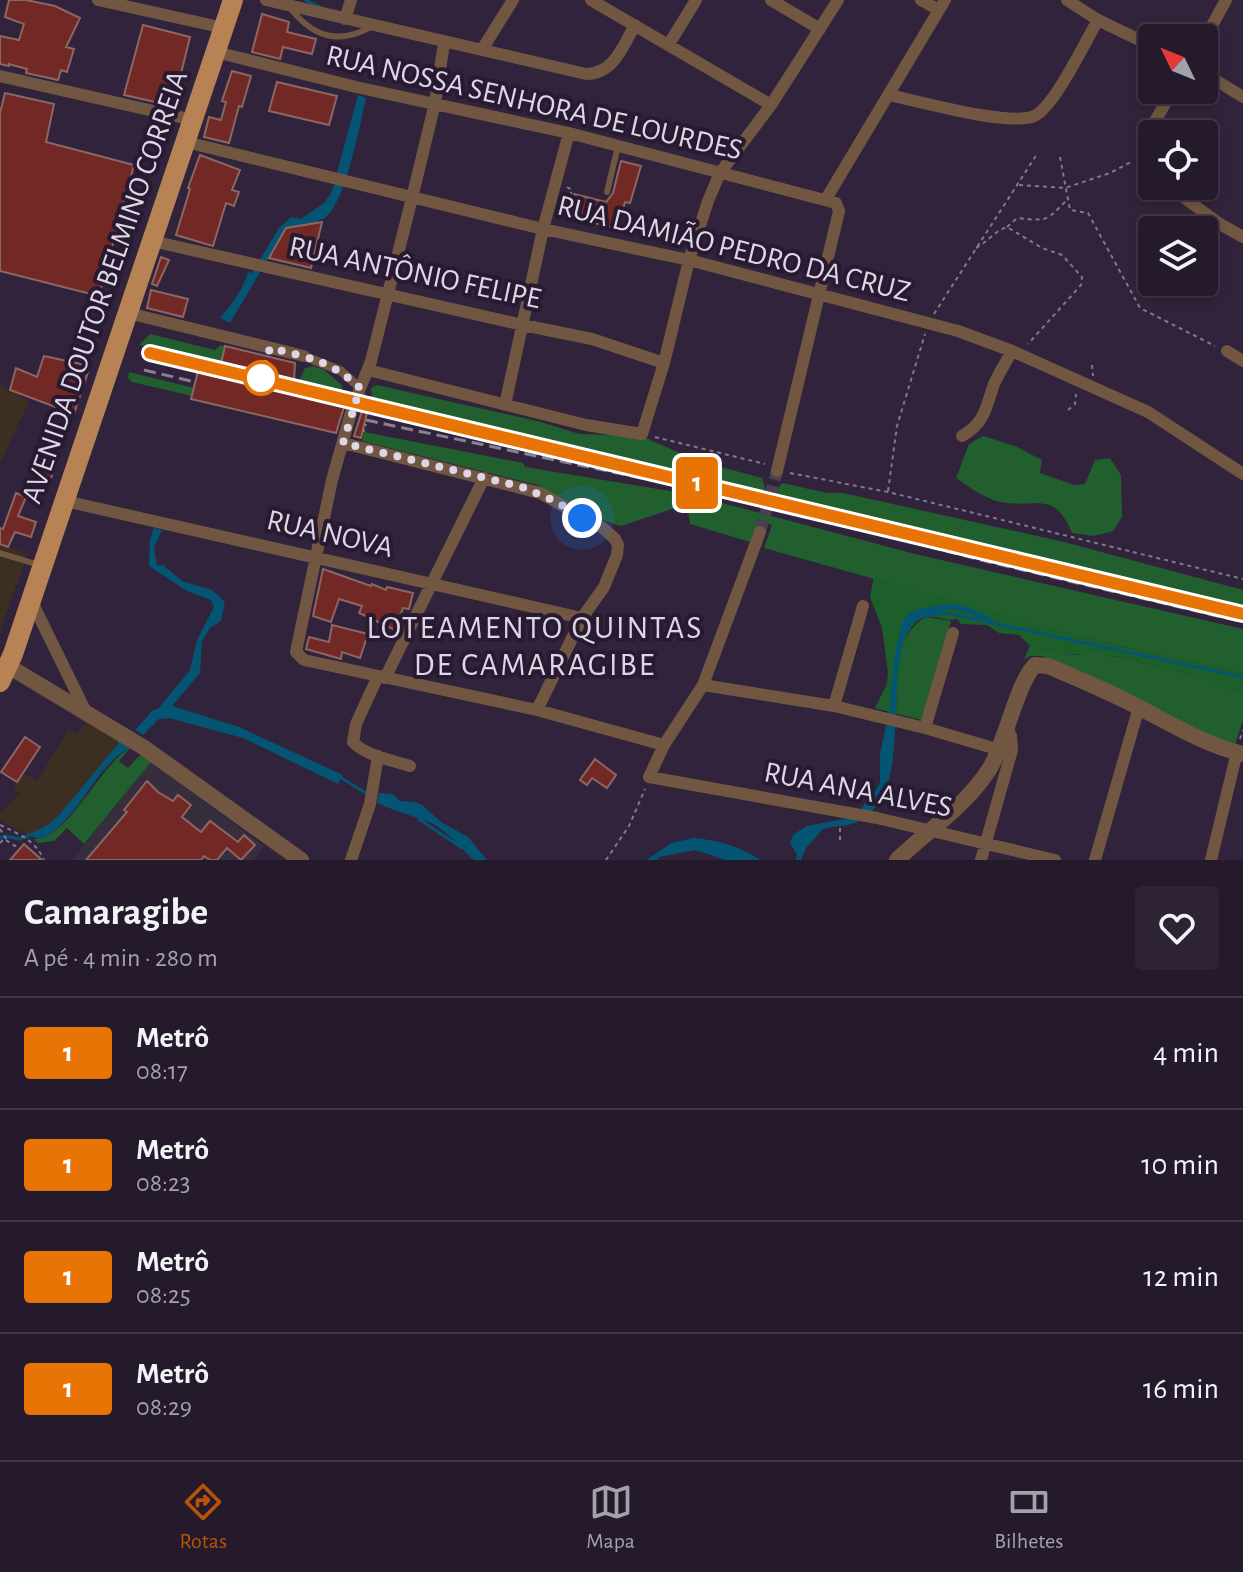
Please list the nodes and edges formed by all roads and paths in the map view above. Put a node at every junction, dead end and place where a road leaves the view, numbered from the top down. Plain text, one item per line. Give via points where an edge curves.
1 (98, 0) edge
2 (233, 0) edge
3 (266, 0) edge
4 (351, 0) edge
5 (513, 0) edge
6 (591, 0) edge
7 (696, 0) edge
8 (771, 0) edge
9 (838, 0) edge
10 (921, 0) edge
11 (1067, 0) edge
12 (1226, 0) edge
13 (942, 5) edge
14 (288, 6) junction
15 (345, 19) junction
16 (1098, 20) junction
17 (1213, 24) edge
18 (635, 25) junction
19 (373, 26) junction
20 (224, 28) junction
21 (820, 29) junction
22 (1138, 39) edge
23 (444, 43) junction
24 (669, 44) junction
25 (483, 48) junction
26 (216, 52) junction
27 (0, 76) edge
28 (1218, 82) edge
29 (889, 95) junction
30 (1243, 97) edge
31 (435, 103) junction
32 (771, 105) junction
33 (193, 120) junction
34 (569, 133) junction
35 (186, 142) junction
36 (618, 146) junction
37 (1060, 157) dead end
38 (1138, 157) edge
39 (720, 173) junction
40 (556, 179) junction
41 (1018, 185) dead end
42 (1065, 188) junction
43 (607, 192) dead end
44 (412, 198) junction
45 (826, 199) junction
46 (1068, 199) junction
47 (1187, 200) edge
48 (570, 207) dead end
49 (1007, 227) junction
50 (543, 229) junction
51 (1243, 237) edge
52 (152, 241) junction
53 (974, 249) dead end
54 (689, 260) junction
55 (388, 294) junction
56 (820, 295) junction
57 (128, 313) junction
58 (523, 325) junction
59 (1227, 351) joint
60 (1016, 352) junction
61 (304, 356) joint
62 (1243, 361) edge
63 (664, 363) junction
64 (368, 370) junction
65 (1078, 381) junction
66 (360, 388) junction
67 (505, 405) junction
68 (1068, 410) dead end
69 (642, 434) junction
70 (962, 436) dead end
71 (343, 443) junction
72 (777, 469) junction
73 (1243, 474) edge
74 (484, 478) junction
75 (65, 501) junction
76 (760, 532) tunnel mouth
77 (0, 553) edge
78 (317, 556) junction
79 (42, 567) junction
80 (1243, 579) edge
81 (430, 585) junction
82 (31, 600) junction
83 (863, 606) dead end
84 (582, 618) junction
85 (953, 633) dead end
86 (4, 674) edge
87 (381, 677) junction
88 (703, 685) junction
89 (834, 706) junction
90 (1139, 707) junction
91 (85, 710) junction
92 (537, 710) junction
93 (925, 728) junction
94 (1008, 730) junction
95 (664, 745) junction
96 (1000, 750) junction
97 (1240, 753) edge
98 (378, 756) junction
99 (410, 766) dead end
100 (649, 777) junction
101 (847, 815) junction
102 (1, 829) edge
103 (930, 830) junction
104 (840, 840) dead end
105 (9, 842) junction
106 (986, 842) junction
107 (0, 843) edge
108 (19, 843) dead end
109 (44, 860) edge
110 (301, 860) edge
111 (351, 860) edge
112 (606, 860) edge
113 (897, 860) edge
114 (981, 860) edge
115 (1055, 860) edge
116 (1095, 860) edge
117 (1211, 860) edge

1 - 20 street
2 - 20 main road, AVENIDA DOUTOR BELMINO CORREIA
3 - 14 street
4 - 15 street
5 - 25 street
6 - 18 street
7 - 24 street
8 - 21 street
9 - 21 street
10 - 13 street
11 - 16 street
12 - 17 street
13 - 29 street
14 - 15 street
14 - 19 lane via 319,33 345,38
15 - 19 street
16 - 22 street
16 - 29 street via 1048,105 1034,117 985,115
18 - 24 street
18 - 25 street via 616,58 599,74
19 - 23 street
20 - 26 main road, AVENIDA DOUTOR BELMINO CORREIA
21 - 32 street
23 - 25 street
23 - 31 street
24 - 32 street
26 - 31 street, RUA NOSSA SENHORA DE LOURDES
26 - 33 main road, AVENIDA DOUTOR BELMINO CORREIA
27 - 33 street
28 - 30 street
29 - 45 street
31 - 34 street, RUA NOSSA SENHORA DE LOURDES
31 - 44 street
32 - 39 street
33 - 35 main road, AVENIDA DOUTOR BELMINO CORREIA
34 - 36 street, RUA NOSSA SENHORA DE LOURDES
34 - 40 street
35 - 44 street, RUA DAMIÃO PEDRO DA CRUZ
35 - 52 main road, AVENIDA DOUTOR BELMINO CORREIA
36 - 39 street, RUA NOSSA SENHORA DE LOURDES
36 - 43 lane
37 - 42 path
38 - 42 path
39 - 45 street, RUA NOSSA SENHORA DE LOURDES
39 - 54 street
40 - 48 path via 572,190
40 - 50 street
41 - 42 path
42 - 46 path
44 - 50 street, RUA DAMIÃO PEDRO DA CRUZ
44 - 55 street
45 - 56 street, RUA NOSSA SENHORA DE LOURDES via 839,207
46 - 49 path via 1053,217 1017,218
46 - 59 path via 1070,210 1088,213 1140,308
47 - 51 street
49 - 53 path
49 - 60 path via 1062,255 1082,277 1081,285
50 - 54 street, RUA DAMIÃO PEDRO DA CRUZ
50 - 58 street
52 - 55 street, RUA ANTÔNIO FELIPE
52 - 57 main road, AVENIDA DOUTOR BELMINO CORREIA
54 - 56 street, RUA DAMIÃO PEDRO DA CRUZ
54 - 63 street
55 - 58 street, RUA ANTÔNIO FELIPE
55 - 64 street
56 - 60 street, RUA DAMIÃO PEDRO DA CRUZ
56 - 72 street
57 - 61 street
57 - 75 main road, AVENIDA DOUTOR BELMINO CORREIA
58 - 63 street, RUA ANTÔNIO FELIPE via 592,339
58 - 67 street
59 - 62 street
60 - 65 street, RUA DAMIÃO PEDRO DA CRUZ
60 - 70 street via 995,382 980,423
61 - 66 street via 341,371
63 - 69 street
64 - 66 street
64 - 67 street
65 - 68 path via 1075,404
65 - 73 street, RUA DAMIÃO PEDRO DA CRUZ via 1148,412
66 - 71 street
67 - 69 street
69 - 72 path
71 - 74 street
71 - 78 street
72 - 80 path
74 - 81 street
74 - 84 street via 540,493 615,539 612,569
75 - 78 street, RUA NOVA
75 - 79 main road, AVENIDA DOUTOR BELMINO CORREIA
76 - 88 street
77 - 79 lane
78 - 81 street, RUA NOVA
78 - 87 street via 296,645 299,656
79 - 82 main road, AVENIDA DOUTOR BELMINO CORREIA
81 - 84 street, RUA NOVA
81 - 87 street
82 - 86 main road, AVENIDA DOUTOR BELMINO CORREIA
82 - 91 street
83 - 89 street
84 - 92 street
85 - 93 street
86 - 91 street
87 - 92 street
87 - 98 street via 353,734 358,747
88 - 89 street
88 - 95 street
89 - 93 street
90 - 94 street via 1035,665
90 - 97 street via 1175,728
90 - 116 street
91 - 110 street
92 - 95 street
93 - 96 street
94 - 96 street
94 - 106 street via 1012,750
95 - 100 street
96 - 103 street via 982,780
97 - 117 street
98 - 99 street
98 - 111 street via 374,790
100 - 101 street, RUA ANA ALVES
100 - 112 path via 629,826
101 - 103 street, RUA ANA ALVES
101 - 104 path
102 - 105 path
102 - 109 path via 19,833 39,847
103 - 106 street, RUA ANA ALVES
103 - 113 street
105 - 107 path
105 - 108 path
106 - 114 street
106 - 115 street, RUA ANA ALVES

